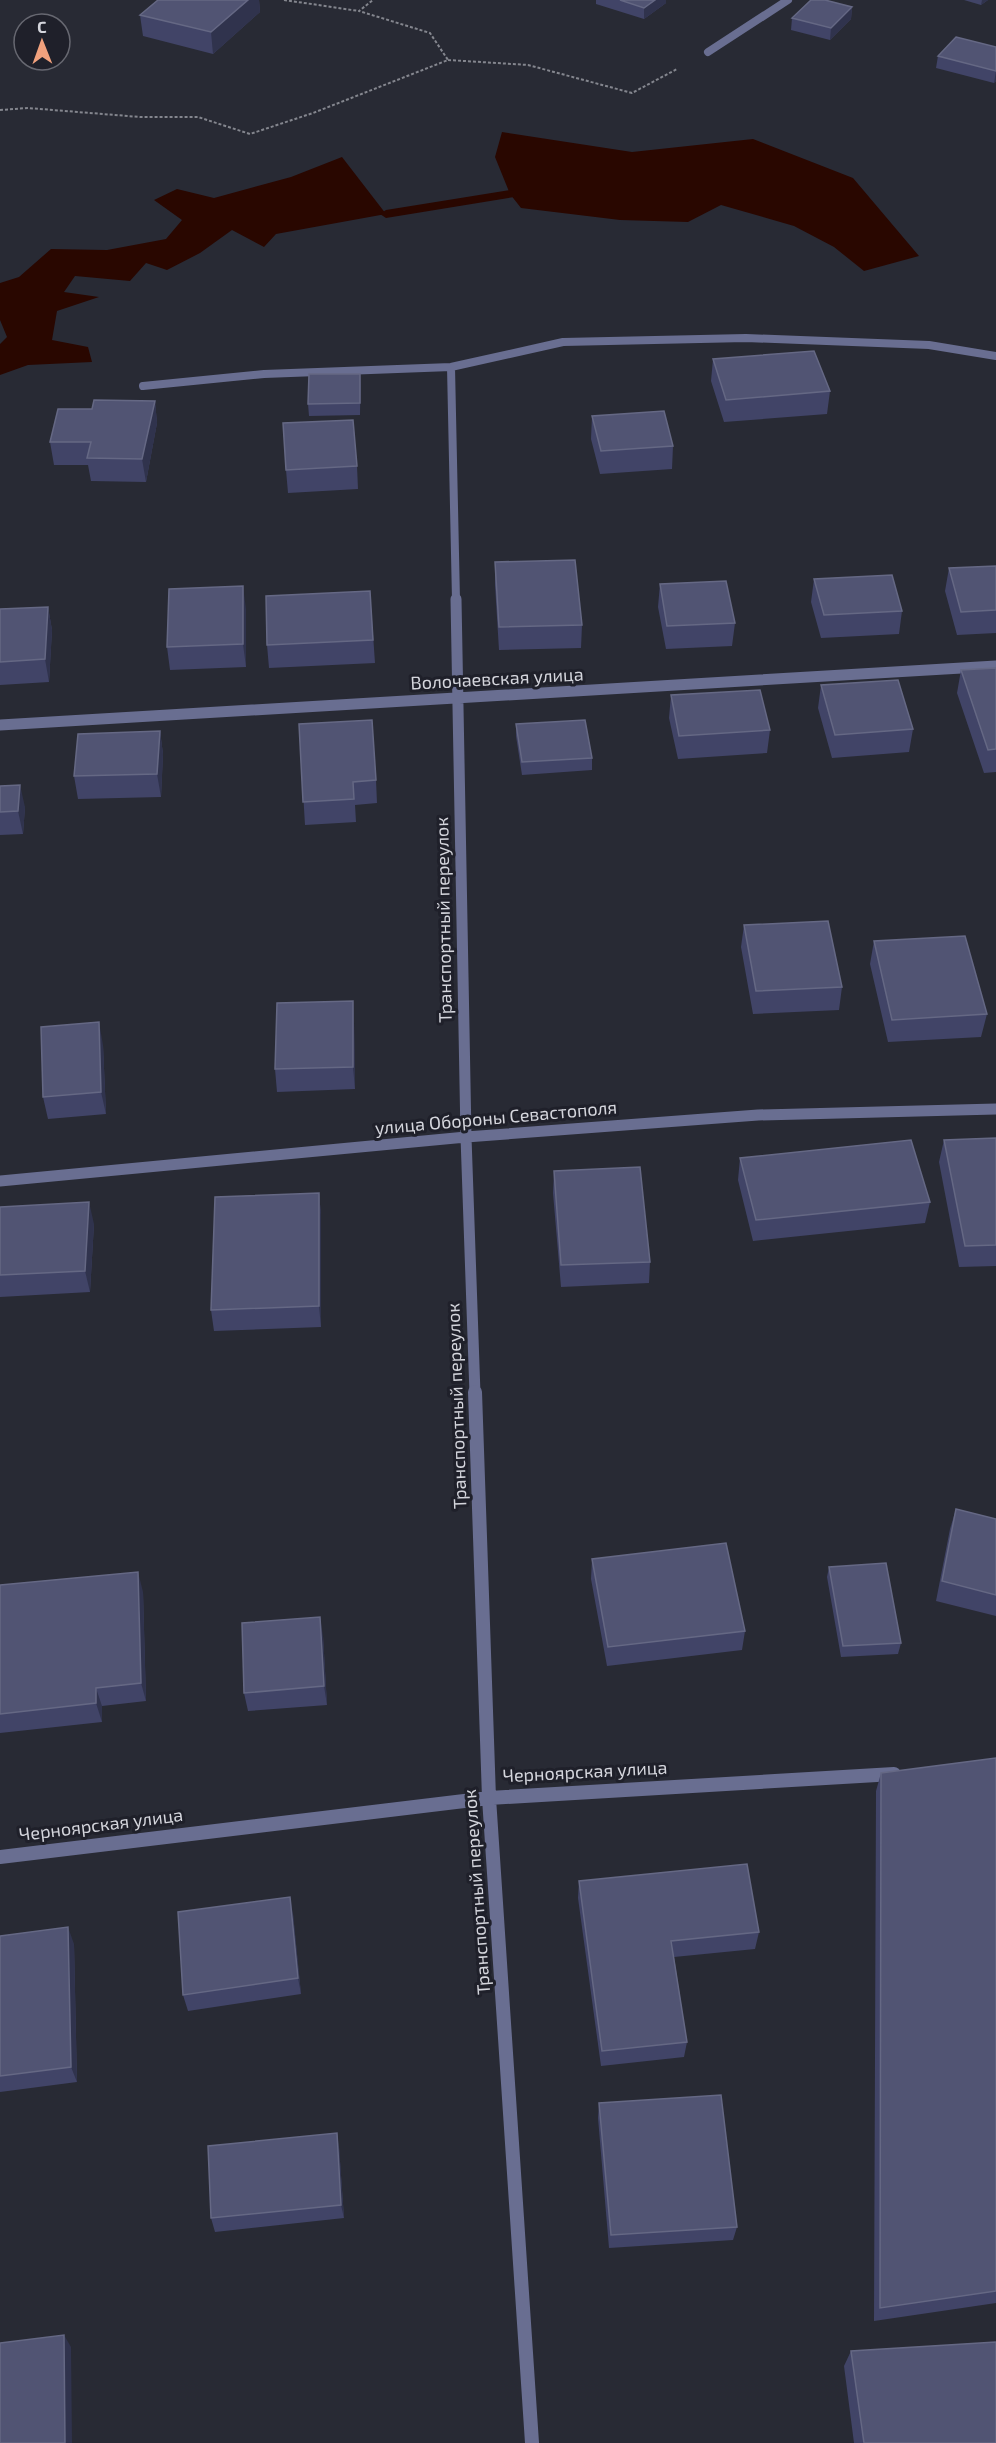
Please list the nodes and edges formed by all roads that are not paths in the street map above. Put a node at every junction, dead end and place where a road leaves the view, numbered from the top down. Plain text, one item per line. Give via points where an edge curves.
1 (788, 0) edge
2 (708, 52) road end
3 (996, 356) edge
4 (451, 367) junction
5 (143, 386) dead end
6 (996, 666) edge
7 (458, 698) junction
8 (0, 725) edge
9 (996, 1108) edge
10 (466, 1137) junction
11 (0, 1181) edge
12 (914, 1773) edge
13 (489, 1798) junction
14 (0, 1857) edge
15 (532, 2443) edge

1 - 2 street
3 - 4 street via 928,345 746,338 563,342
4 - 5 street via 264,374
4 - 7 street, Транспортный переулок
6 - 7 street, Волочаевская улица
7 - 8 street, Волочаевская улица
7 - 10 street, Транспортный переулок
9 - 10 street, улица Обороны Севастополя via 758,1115
10 - 11 street, улица Обороны Севастополя
10 - 13 street, Транспортный переулок
12 - 13 street, Черноярская улица
13 - 14 street, Черноярская улица
13 - 15 street, Транспортный переулок

